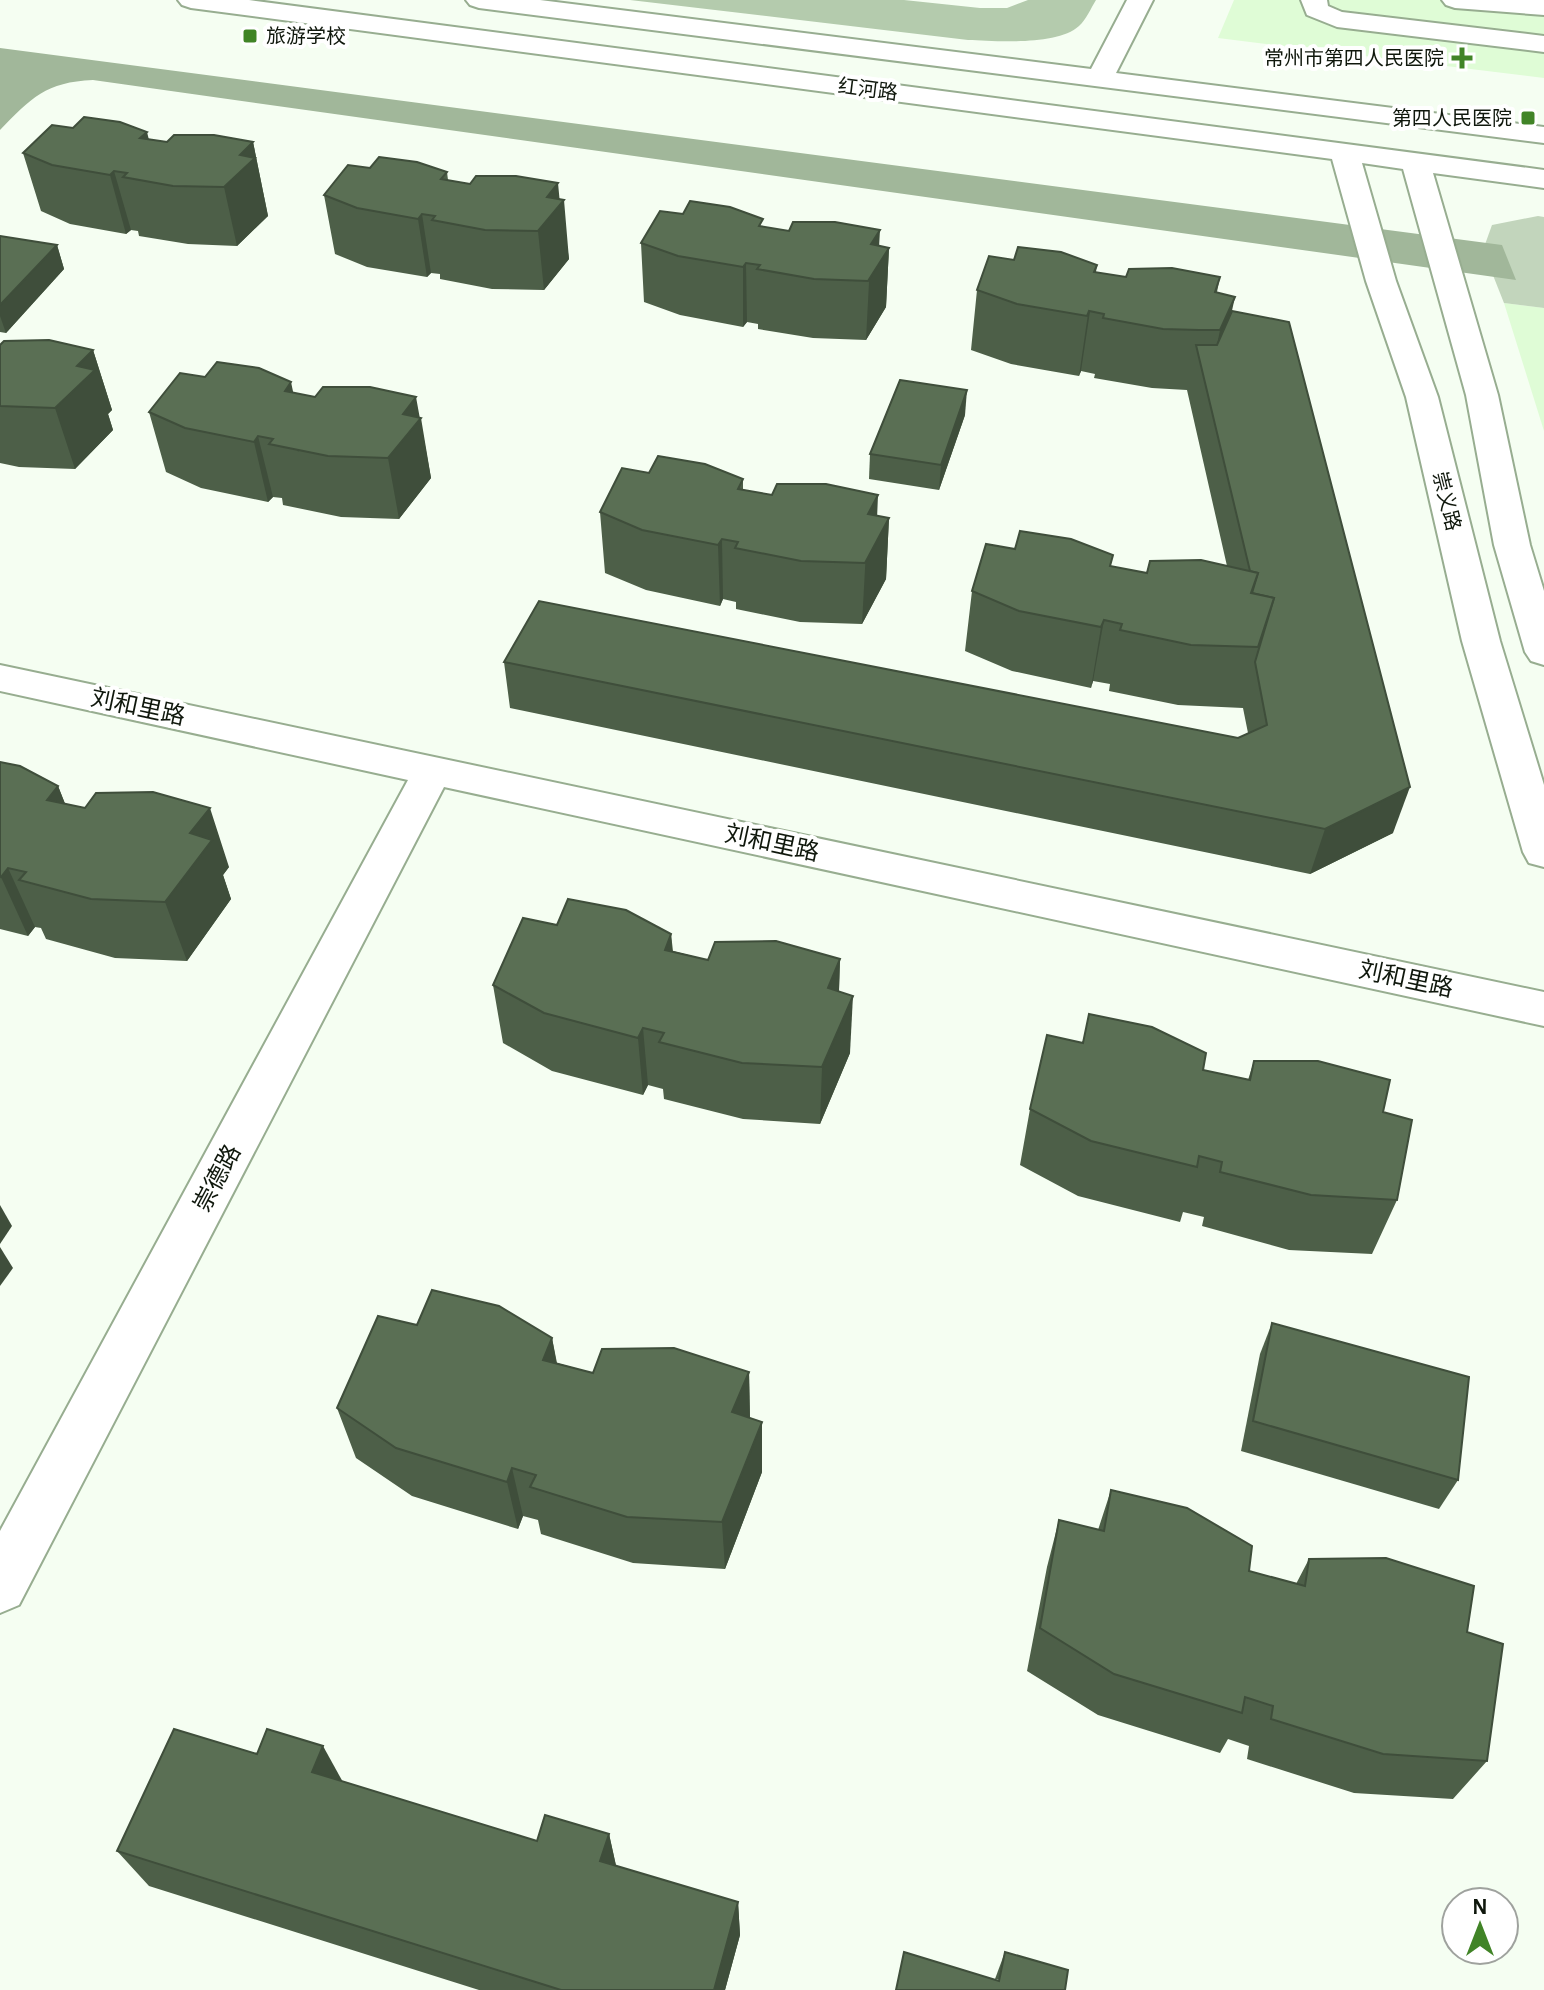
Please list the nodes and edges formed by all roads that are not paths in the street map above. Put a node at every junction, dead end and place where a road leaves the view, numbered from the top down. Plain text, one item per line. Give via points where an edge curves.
1 (191, 0) edge
2 (479, 0) edge
3 (1140, 0) edge
4 (1314, 0) edge
5 (1455, 0) edge
6 (1544, 7) edge
7 (1544, 44) edge
8 (1099, 79) junction
9 (1544, 135) edge
10 (1344, 152) junction
11 (1416, 163) junction
12 (1544, 179) edge
13 (1544, 652) edge
14 (0, 678) edge
15 (433, 771) junction
16 (1544, 852) edge
17 (1544, 1009) edge
18 (0, 1586) edge

1 - 10 street, 红河路
2 - 8 street, 红河路
3 - 8 street
4 - 7 street via 1316,10 1337,19
5 - 6 street
8 - 9 street, 红河路
10 - 11 street, 红河路
10 - 16 street, 崇义路 via 1422,397 1481,641
11 - 12 street, 红河路
11 - 13 street via 1482,395 1512,545
14 - 15 street, 刘和里路
15 - 17 street, 刘和里路
15 - 18 street, 崇德路

